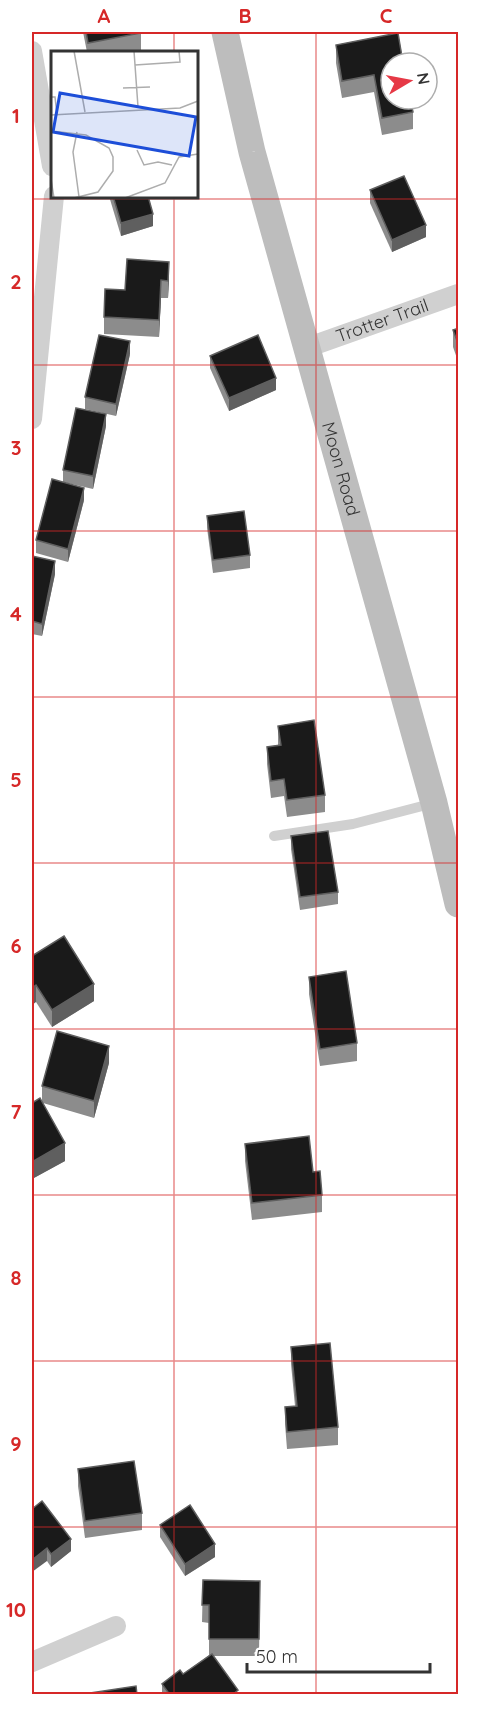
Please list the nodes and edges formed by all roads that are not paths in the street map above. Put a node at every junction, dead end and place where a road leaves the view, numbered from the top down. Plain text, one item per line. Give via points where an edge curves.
1 (225, 32) edge
2 (32, 51) edge
3 (51, 160) edge
4 (54, 198) edge
5 (459, 294) edge
6 (38, 295) edge
7 (306, 348) junction
8 (32, 419) edge
9 (434, 803) junction
10 (274, 836) dead end
11 (459, 903) edge
12 (116, 1626) dead end
13 (32, 1662) edge

1 - 7 street, Moon Road via 252,152
2 - 3 street
4 - 6 street
5 - 7 street, Trotter Trail
6 - 8 street
7 - 9 street, Moon Road
9 - 10 lane via 353,824
9 - 11 street, Moon Road
12 - 13 street

